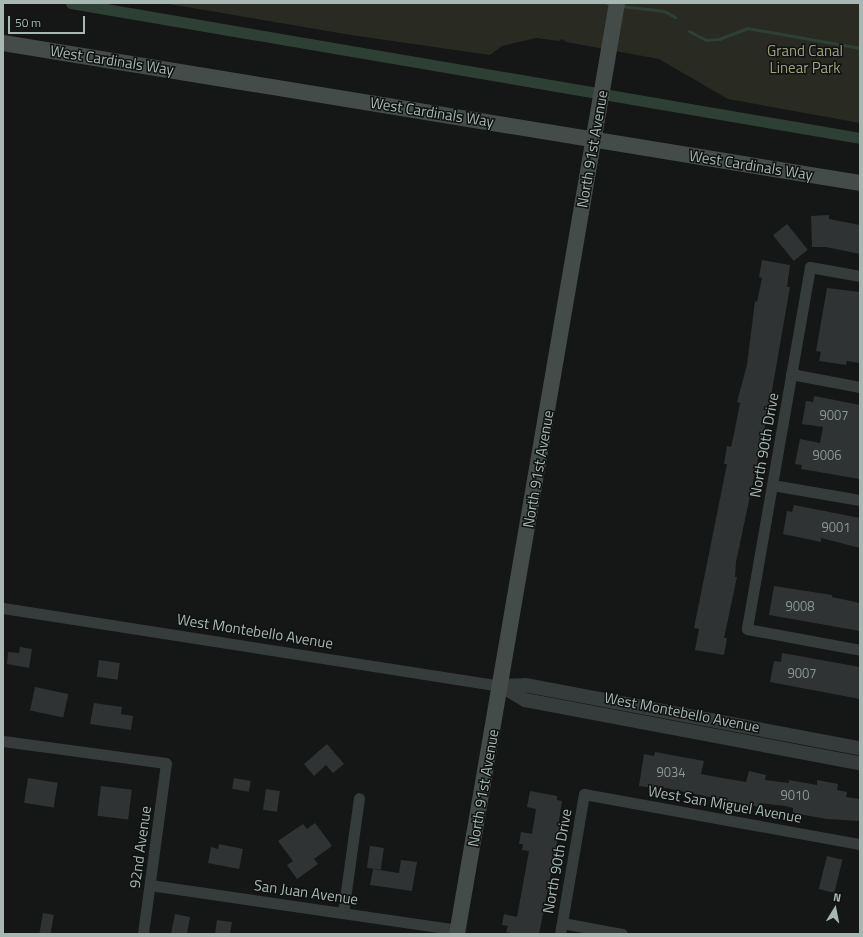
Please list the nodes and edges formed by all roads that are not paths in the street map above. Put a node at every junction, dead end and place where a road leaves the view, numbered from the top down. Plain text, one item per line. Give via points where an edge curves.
1 (617, 3) edge
2 (3, 43) edge
3 (594, 138) junction
4 (860, 183) edge
5 (860, 276) edge
6 (791, 374) junction
7 (860, 387) edge
8 (772, 485) junction
9 (860, 500) edge
10 (3, 608) edge
11 (860, 650) edge
12 (501, 686) junction
13 (3, 741) edge
14 (860, 748) edge
15 (860, 763) edge
16 (584, 794) joint
17 (360, 798) dead end
18 (860, 844) edge
19 (150, 885) junction
20 (343, 913) junction
21 (561, 929) edge
22 (457, 932) edge
23 (143, 934) edge
24 (622, 934) edge

1 - 3 main road, North 91st Avenue
2 - 3 main road, West Cardinals Way
3 - 4 main road, West Cardinals Way
3 - 12 main road, North 91st Avenue
5 - 6 street, North 90th Drive via 810,267
6 - 7 street
6 - 8 street, North 90th Drive
8 - 9 street
8 - 11 street, North 90th Drive via 747,629
10 - 12 street, West Montebello Avenue
12 - 14 street, West Montebello Avenue via 525,685
12 - 15 street, West Montebello Avenue via 525,700
12 - 22 main road, North 91st Avenue
13 - 19 street, 92nd Avenue via 166,763
16 - 18 street, West San Miguel Avenue
16 - 21 street, North 90th Drive
17 - 20 street
19 - 20 street, San Juan Avenue
19 - 23 street, 92nd Avenue
20 - 22 street, San Juan Avenue
21 - 24 street

